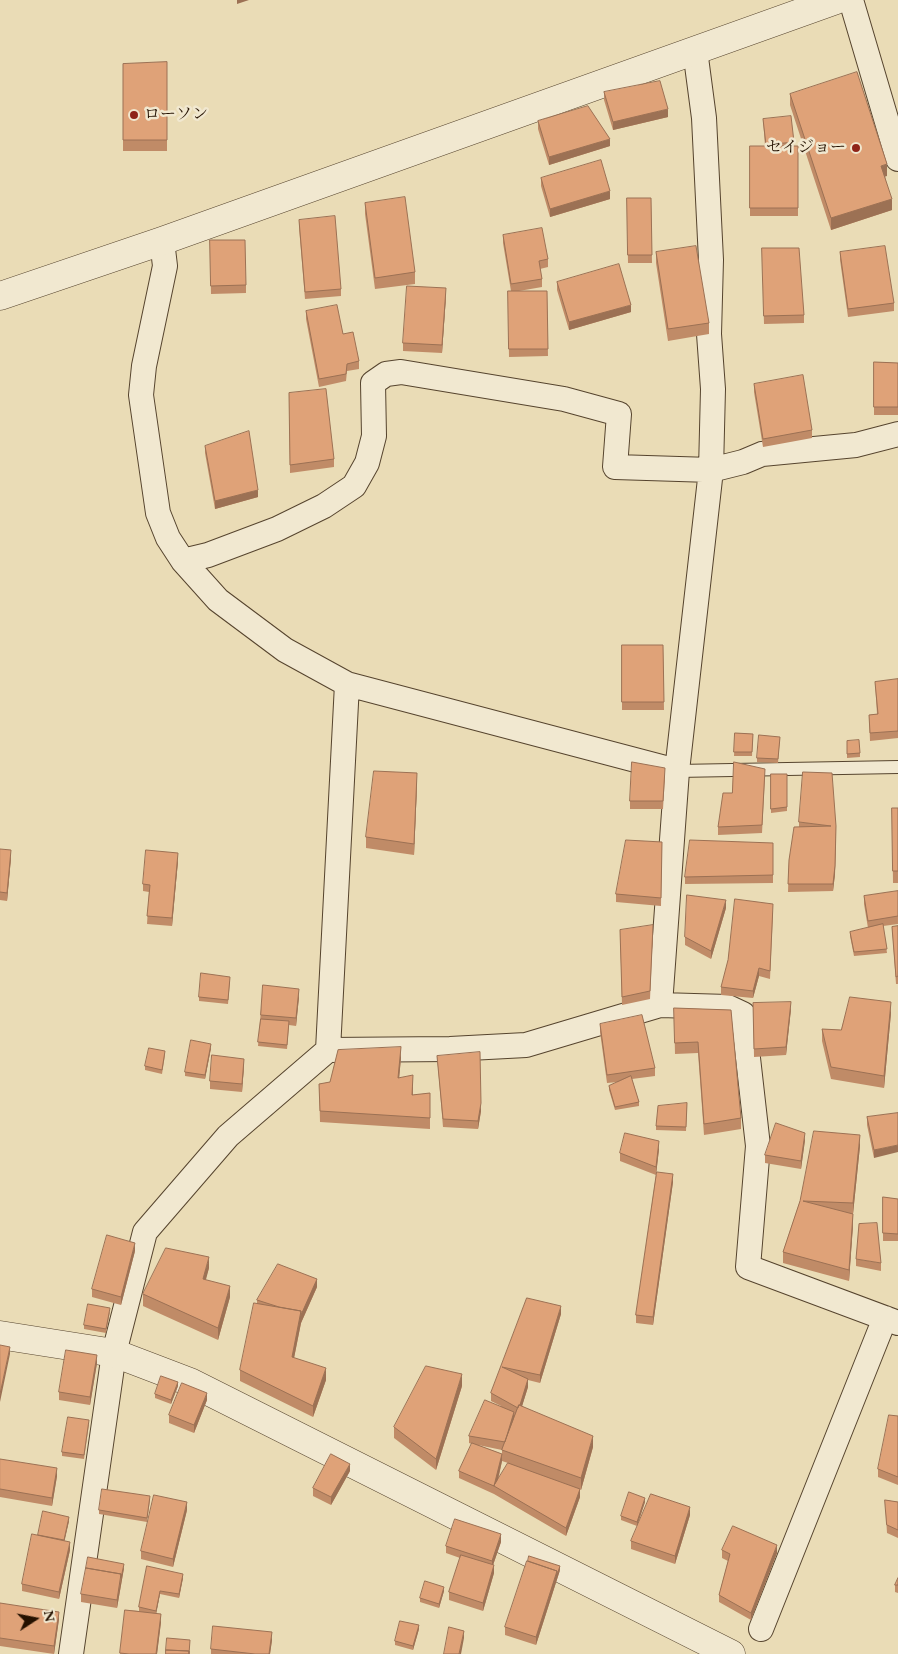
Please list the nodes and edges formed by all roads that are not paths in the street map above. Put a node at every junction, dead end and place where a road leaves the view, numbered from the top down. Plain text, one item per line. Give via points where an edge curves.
1 (836, 0) edge
2 (851, 0) edge
3 (695, 50) junction
4 (898, 158) edge
5 (162, 241) junction
6 (0, 296) edge
7 (898, 434) edge
8 (711, 470) junction
9 (183, 561) junction
10 (347, 684) junction
11 (898, 767) edge
12 (677, 771) junction
13 (660, 1005) junction
14 (328, 1050) junction
15 (891, 1320) edge
16 (0, 1335) edge
17 (114, 1353) junction
18 (761, 1629) dead end
19 (71, 1654) edge
20 (732, 1654) edge

1 - 3 street
2 - 4 street
3 - 5 street
3 - 8 street via 704,118 711,260
5 - 6 street
5 - 9 street via 165,266 141,394 158,513 168,538
7 - 8 street via 856,445 762,454
8 - 9 street via 615,466 619,414 564,399 401,372 386,374 373,383 374,436 367,463 354,486 324,506 277,529
8 - 12 street
9 - 10 street via 218,600 248,624 285,650
10 - 12 street
10 - 14 street
11 - 12 lane
12 - 13 street
13 - 14 street via 526,1045
13 - 15 street via 728,1007 743,1014 758,1146 748,1267
14 - 17 street via 228,1136 145,1232
15 - 18 street
16 - 17 street
17 - 19 street
17 - 20 street via 190,1382

